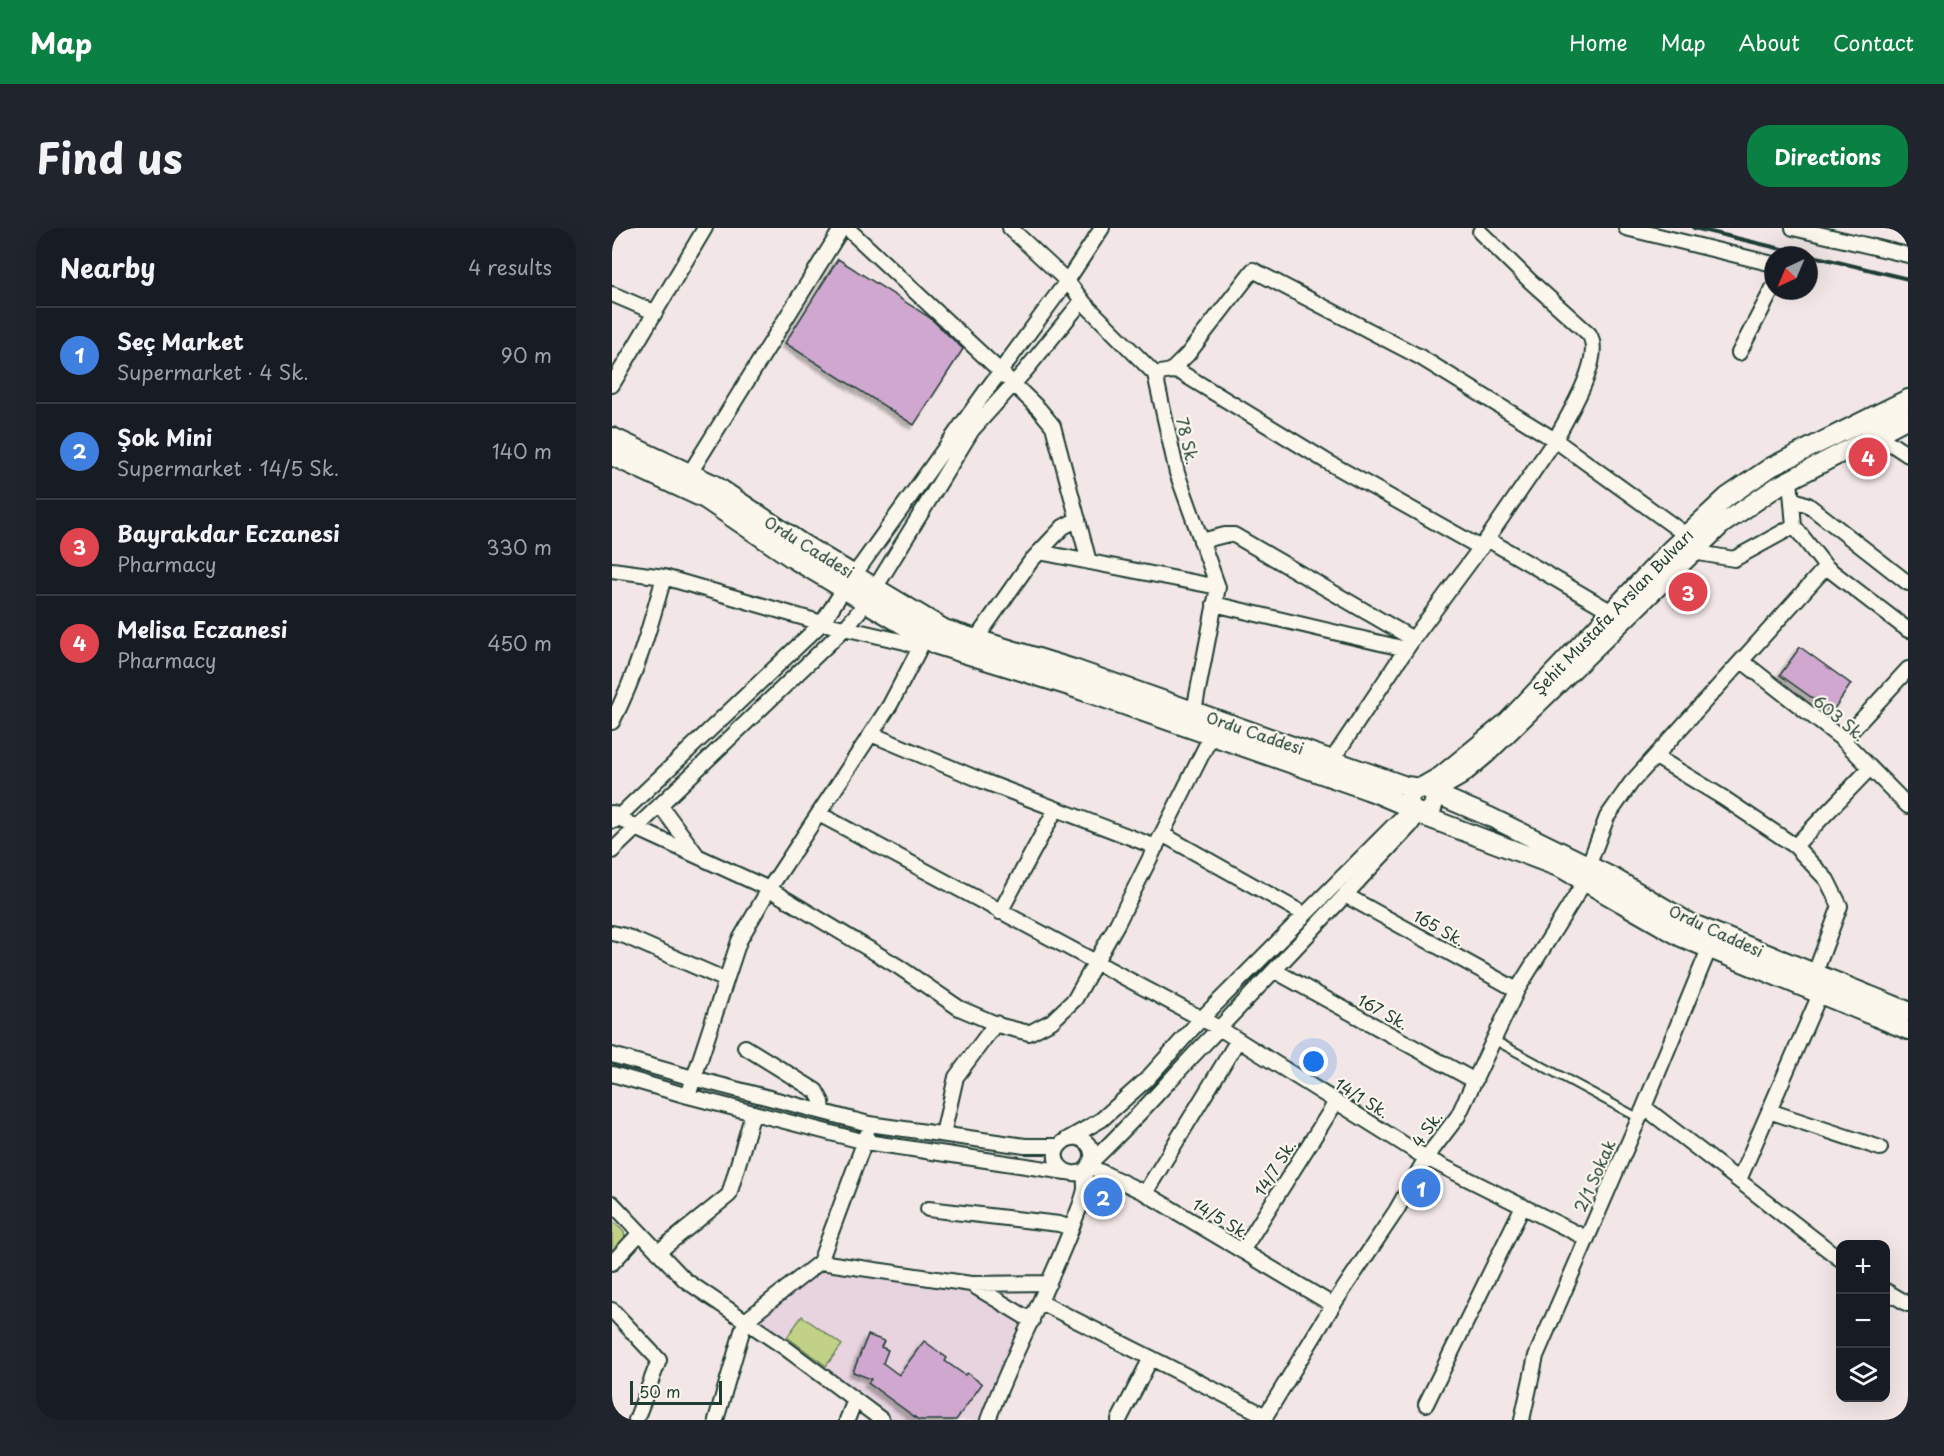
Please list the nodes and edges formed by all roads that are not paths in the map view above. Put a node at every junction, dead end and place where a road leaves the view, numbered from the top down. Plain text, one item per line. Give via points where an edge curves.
1 (705, 228) edge
2 (844, 228) edge
3 (1010, 228) edge
4 (1102, 228) edge
5 (1626, 228) edge
6 (1792, 228) edge
7 (1480, 232) dead end
8 (1908, 255) edge
9 (1764, 262) edge
10 (1067, 281) junction
11 (612, 294) edge
12 (1082, 300) junction
13 (1767, 300) edge
14 (654, 312) junction
15 (1739, 353) dead end
16 (1000, 371) junction
17 (1171, 371) junction
18 (1155, 374) junction
19 (1014, 384) junction
20 (612, 385) edge
21 (1908, 399) edge
22 (1908, 418) edge
23 (1876, 434) junction
24 (612, 437) edge
25 (1555, 440) junction
26 (1908, 455) edge
27 (612, 456) edge
28 (690, 473) junction
29 (1790, 480) junction
30 (1792, 499) junction
31 (1078, 519) junction
32 (1794, 526) junction
33 (1201, 541) junction
34 (1484, 543) junction
35 (1690, 544) junction
36 (1039, 552) junction
37 (1089, 562) junction
38 (1826, 567) junction
39 (612, 570) edge
40 (664, 577) junction
41 (849, 583) junction
42 (1908, 583) edge
43 (1218, 587) junction
44 (871, 596) junction
45 (1214, 604) junction
46 (1612, 612) junction
47 (822, 624) junction
48 (845, 628) junction
49 (1908, 630) edge
50 (976, 639) junction
51 (922, 643) junction
52 (1409, 644) junction
53 (1742, 662) junction
54 (1908, 669) edge
55 (1192, 720) junction
56 (612, 722) edge
57 (1215, 729) junction
58 (871, 734) junction
59 (1843, 740) junction
60 (1656, 757) junction
61 (1332, 760) junction
62 (1870, 768) junction
63 (1423, 790) junction
64 (660, 805) junction
65 (1908, 806) edge
66 (1056, 809) junction
67 (1415, 811) junction
68 (819, 814) junction
69 (614, 817) edge
70 (636, 828) junction
71 (1162, 834) junction
72 (1795, 846) junction
73 (1156, 847) junction
74 (612, 851) edge
75 (697, 856) junction
76 (1587, 873) junction
77 (769, 889) junction
78 (1345, 895) junction
79 (1000, 912) junction
80 (1305, 914) junction
81 (612, 933) edge
82 (1712, 941) junction
83 (1095, 963) junction
84 (1275, 971) junction
85 (726, 980) junction
86 (1818, 984) junction
87 (1517, 990) junction
88 (1908, 1011) edge
89 (1201, 1019) junction
90 (996, 1023) junction
91 (1219, 1028) junction
92 (1908, 1030) edge
93 (1238, 1040) junction
94 (1494, 1040) junction
95 (745, 1047) dead end
96 (612, 1055) edge
97 (612, 1074) edge
98 (693, 1078) junction
99 (1475, 1081) junction
100 (688, 1096) junction
101 (1336, 1102) junction
102 (1769, 1111) junction
103 (823, 1112) junction
104 (1642, 1112) junction
105 (753, 1113) junction
106 (869, 1124) junction
107 (943, 1134) junction
108 (866, 1142) junction
109 (1062, 1143) junction
110 (1880, 1148) dead end
111 (1426, 1158) junction
112 (1089, 1166) junction
113 (1066, 1172) junction
114 (1739, 1180) junction
115 (1145, 1193) junction
116 (612, 1203) edge
117 (1523, 1206) junction
118 (928, 1209) dead end
119 (1071, 1228) junction
120 (640, 1233) junction
121 (1586, 1238) junction
122 (658, 1251) junction
123 (1242, 1251) junction
124 (1836, 1256) edge
125 (820, 1262) junction
126 (612, 1263) edge
127 (1049, 1283) junction
128 (971, 1284) junction
129 (1040, 1302) junction
130 (1332, 1305) junction
131 (612, 1310) edge
132 (745, 1321) junction
133 (1032, 1321) junction
134 (1151, 1358) junction
135 (855, 1400) junction
136 (1426, 1404) dead end
137 (1264, 1418) edge
138 (636, 1420) edge
139 (716, 1420) edge
140 (846, 1420) edge
141 (882, 1420) edge
142 (988, 1420) edge
143 (1119, 1420) edge
144 (1522, 1420) edge

1 - 14 street
2 - 16 street
2 - 28 street
3 - 10 street
4 - 10 street
5 - 9 street
6 - 8 street
7 - 25 street via 1593,342 1585,383
10 - 12 street
10 - 16 street
11 - 14 street
12 - 18 street
12 - 19 street
13 - 15 street
14 - 20 street
16 - 19 street
16 - 41 street
17 - 18 street
17 - 25 street via 1253,270 1420,357
17 - 34 street via 1180,372 1326,461
18 - 33 street, 78 Sk. via 1177,472
19 - 31 street via 1053,426
19 - 44 street via 972,430
21 - 35 main road, Şehit Mustafa Arslan Bulvarı via 1771,466 1727,497
22 - 23 main road, Şehit Mustafa Arslan Bulvarı
23 - 26 street
23 - 29 main road, Şehit Mustafa Arslan Bulvarı
24 - 28 main road, Ordu Caddesi
25 - 34 street
25 - 35 street
27 - 41 main road, Ordu Caddesi via 705,499 792,558
28 - 41 main road, Ordu Caddesi via 801,543
29 - 30 street
29 - 35 main road, Şehit Mustafa Arslan Bulvarı
30 - 32 street
30 - 42 street via 1808,504
31 - 36 street via 1063,527
31 - 37 street
32 - 35 street via 1734,558
32 - 38 street
33 - 43 street, 78 Sk.
33 - 52 street via 1234,535
34 - 46 street
34 - 52 street
35 - 46 main road, Şehit Mustafa Arslan Bulvarı
35 - 63 main road, Şehit Mustafa Arslan Bulvarı via 1486,754 1460,776
36 - 37 street
36 - 50 street
37 - 43 street
38 - 49 street
38 - 53 street, 4 Sk.
39 - 40 street
40 - 47 street
40 - 56 street via 643,651
41 - 44 main road, Ordu Caddesi
41 - 47 street
43 - 45 street
44 - 48 street
44 - 50 main road, Ordu Caddesi
44 - 51 main road, Ordu Caddesi
45 - 52 street
45 - 55 street
46 - 63 main road, Şehit Mustafa Arslan Bulvarı via 1507,722
47 - 48 street
47 - 69 street
48 - 51 street
48 - 64 street
50 - 55 main road, Ordu Caddesi via 1074,669
51 - 55 main road, Ordu Caddesi
51 - 58 street
52 - 61 street
53 - 59 street, 603 Sk.
53 - 60 street, 4 Sk.
54 - 59 street
55 - 57 main road, Ordu Caddesi
57 - 61 main road, Ordu Caddesi
57 - 67 main road, Ordu Caddesi
57 - 71 street
58 - 66 street
58 - 68 street
59 - 62 street, 603 Sk.
60 - 72 street
60 - 76 street, 4 Sk. via 1630,783 1607,817
61 - 63 main road, Ordu Caddesi
62 - 65 street, 603 Sk.
62 - 72 street
63 - 67 main road via 1410,795 1409,804
63 - 76 main road, Ordu Caddesi via 1490,817
64 - 70 street
64 - 75 street
66 - 73 street
66 - 79 street
67 - 76 main road, Ordu Caddesi via 1561,868
67 - 78 street via 1410,826
67 - 80 street
68 - 77 street
68 - 79 street, 14/1 Sk.
69 - 70 street
70 - 74 street
70 - 75 street
71 - 73 street
71 - 80 street
72 - 86 street via 1827,880 1840,906
73 - 83 street
75 - 77 street
76 - 82 main road, Ordu Caddesi via 1688,922
76 - 87 street, 4 Sk.
77 - 85 street via 739,941
77 - 90 street via 959,1008
78 - 84 street
78 - 87 street, 165 Sk.
79 - 83 street, 14/1 Sk.
80 - 89 street
81 - 85 street
82 - 86 main road, Ordu Caddesi
82 - 104 street, 2/1 Sokak
83 - 89 street, 14/1 Sk.
83 - 90 street via 1075,999 1052,1021 1029,1033
84 - 91 street
84 - 99 street, 167 Sk.
85 - 98 street
86 - 88 main road, Ordu Caddesi
86 - 92 main road, Ordu Caddesi
86 - 102 street
87 - 94 street, 4 Sk.
89 - 91 street, 14/1 Sk.
89 - 109 street via 1131,1094 1101,1120
90 - 107 street via 956,1077
91 - 93 street, 14/1 Sk.
91 - 112 street
93 - 101 street, 14/1 Sk.
93 - 115 street
94 - 99 street, 4 Sk.
94 - 104 lane
95 - 103 street via 816,1091
96 - 98 street
97 - 100 street
98 - 100 street
98 - 103 street
99 - 111 street, 4 Sk. via 1458,1116
100 - 105 street
101 - 111 street, 14/1 Sk.
101 - 123 street, 14/7 Sk.
102 - 110 street
102 - 114 street
103 - 106 street
104 - 114 street
104 - 121 street, 2/1 Sokak
105 - 108 street
105 - 122 street via 729,1196
106 - 107 street
106 - 108 street
107 - 109 street via 1025,1146
108 - 113 street
108 - 125 street
109 - 112 street via 1084,1140 1091,1149
109 - 113 street via 1056,1158
111 - 117 street, 14/1 Sk.
111 - 130 street, 4 Sk. via 1396,1211
112 - 113 street via 1076,1174
112 - 115 street, 14/5 Sk.
112 - 119 street via 1085,1191
114 - 124 street
115 - 123 street, 14/5 Sk.
116 - 120 street
117 - 121 street, 14/1 Sk.
117 - 136 street
118 - 119 street
119 - 127 street
120 - 122 street
120 - 126 street
121 - 144 street, 2/1 Sokak via 1536,1356
122 - 132 street via 685,1280
123 - 130 street, 14/5 Sk.
125 - 128 street
125 - 132 street
127 - 128 street
127 - 129 street
128 - 133 street
129 - 133 street
129 - 134 street
130 - 137 street, 4 Sk.
131 - 138 street via 659,1360
132 - 135 street
132 - 139 street
133 - 142 street
134 - 137 street
134 - 143 street
135 - 140 street
135 - 141 street

